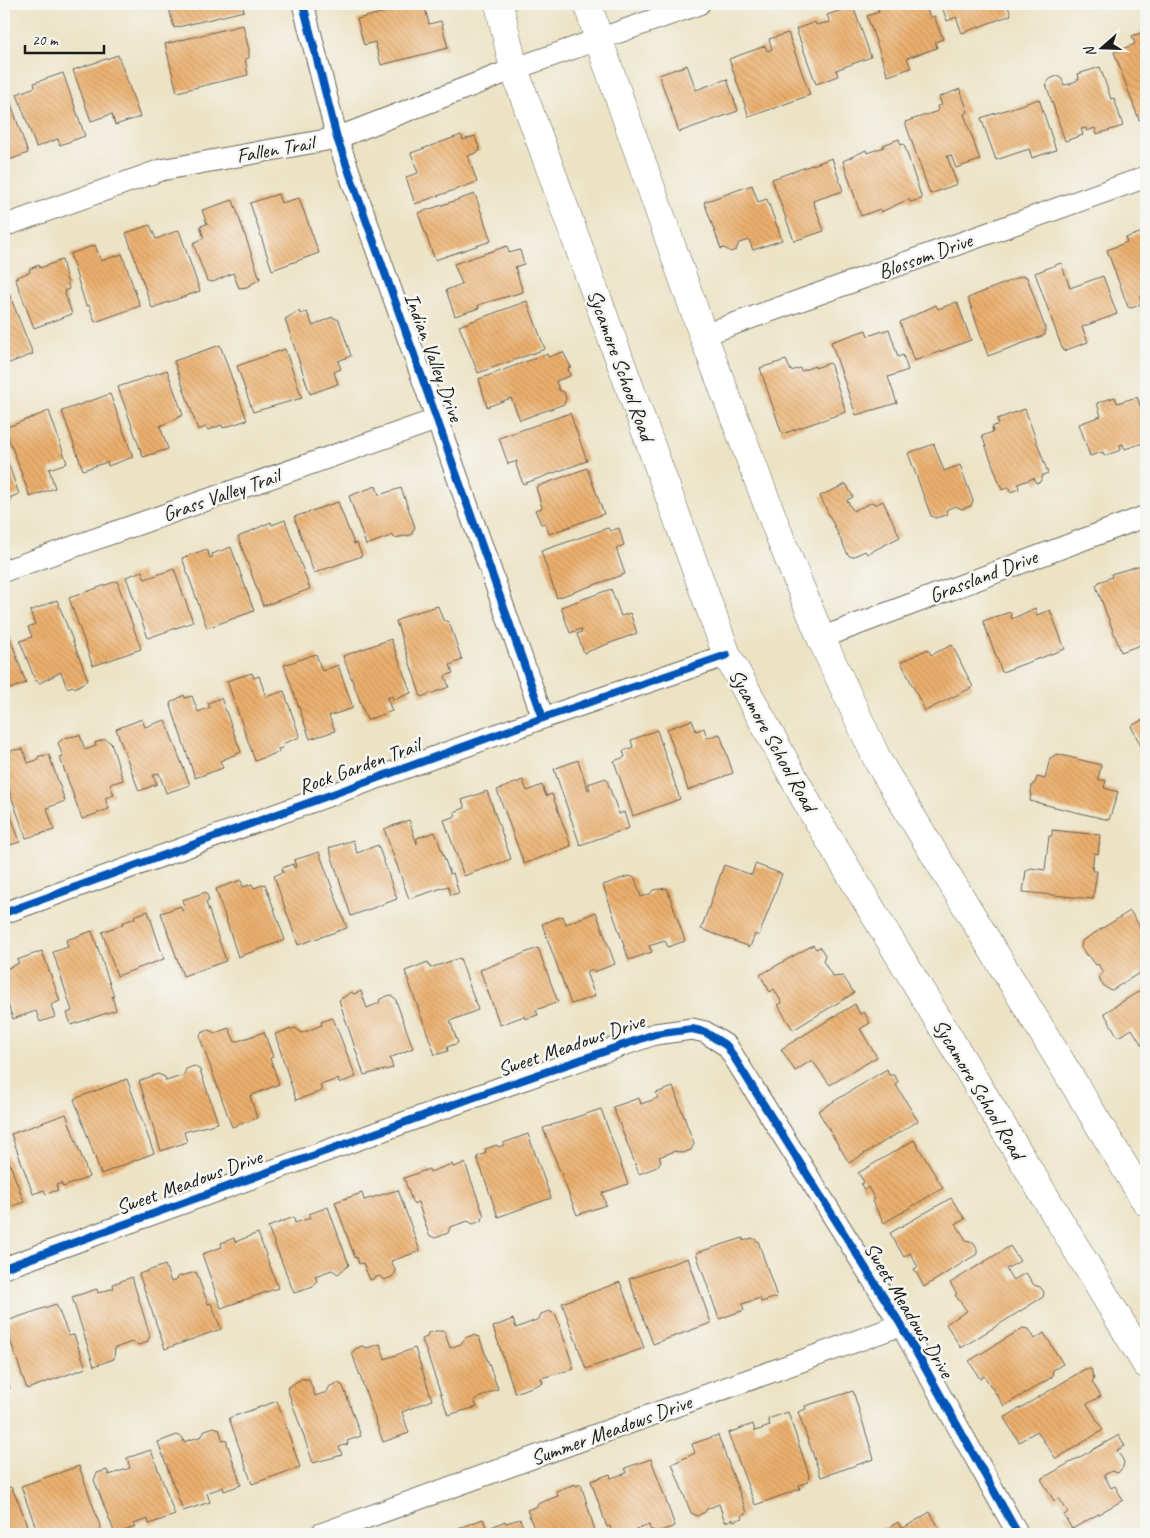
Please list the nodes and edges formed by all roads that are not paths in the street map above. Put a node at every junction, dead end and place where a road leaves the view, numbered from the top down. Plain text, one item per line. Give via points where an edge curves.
1 (303, 4) edge
2 (498, 4) edge
3 (588, 4) edge
4 (698, 4) edge
5 (598, 38) junction
6 (514, 69) junction
7 (338, 138) junction
8 (1146, 177) edge
9 (4, 226) edge
10 (703, 335) junction
11 (438, 419) junction
12 (1146, 516) edge
13 (4, 571) edge
14 (821, 638) junction
15 (727, 655) junction
16 (543, 718) junction
17 (4, 914) edge
18 (1146, 1202) edge
19 (4, 1268) edge
20 (901, 1325) junction
21 (1146, 1364) edge
22 (331, 1533) edge
23 (1018, 1534) edge

1 - 7 street, Indian Valley Drive
2 - 6 main road, Sycamore School Road
3 - 5 main road
4 - 5 street, Fallen Trail
5 - 6 street, Fallen Trail
5 - 10 main road
6 - 7 street, Fallen Trail
6 - 15 main road, Sycamore School Road
7 - 9 street, Fallen Trail via 160,170
7 - 11 street, Indian Valley Drive
8 - 10 street, Blossom Drive
10 - 14 main road
11 - 13 street, Grass Valley Trail
11 - 16 street, Indian Valley Drive
12 - 14 street, Grassland Drive
14 - 18 main road via 879,763
15 - 16 street, Rock Garden Trail
15 - 21 main road, Sycamore School Road via 809,806
16 - 17 street, Rock Garden Trail
19 - 20 street, Sweet Meadows Drive via 505,1086 655,1034 692,1029 705,1032 727,1046
20 - 22 street, Summer Meadows Drive
20 - 23 street, Sweet Meadows Drive

